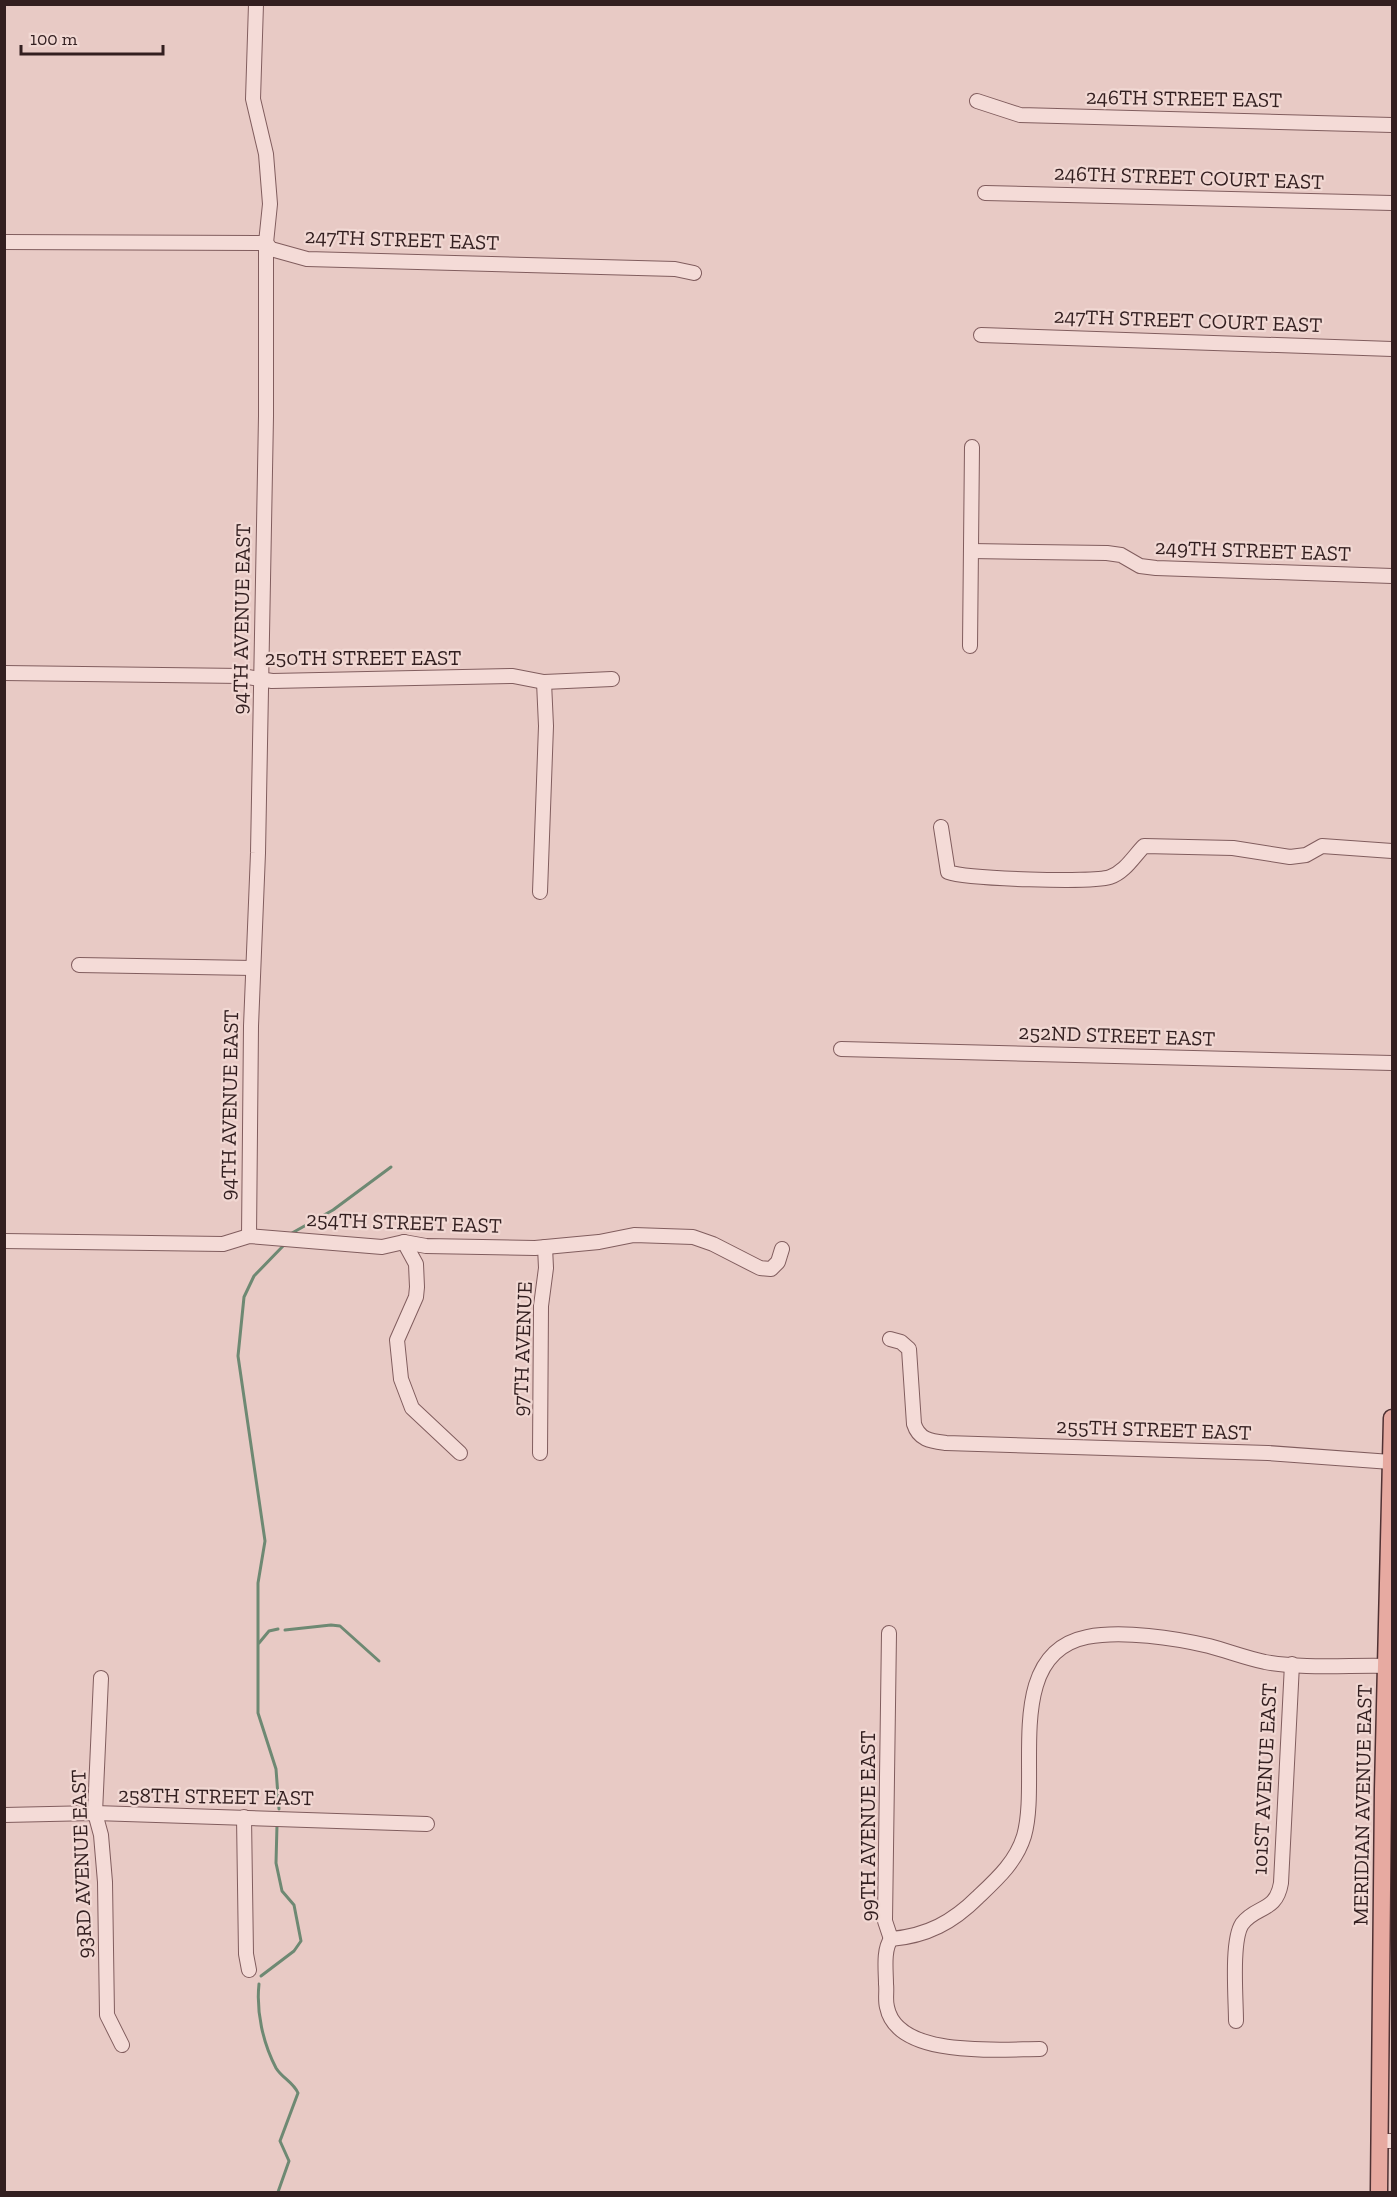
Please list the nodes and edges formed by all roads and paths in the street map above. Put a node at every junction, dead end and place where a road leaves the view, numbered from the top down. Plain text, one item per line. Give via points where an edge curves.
1 (256, 4) edge
2 (977, 101) dead end
3 (1392, 124) edge
4 (985, 193) dead end
5 (1392, 203) edge
6 (4, 242) edge
7 (267, 243) junction
8 (694, 273) dead end
9 (981, 335) dead end
10 (1392, 349) edge
11 (972, 447) dead end
12 (971, 551) junction
13 (1392, 576) edge
14 (970, 646) dead end
15 (4, 673) edge
16 (260, 678) junction
17 (612, 679) dead end
18 (544, 682) junction
19 (941, 827) dead end
20 (1392, 851) edge
21 (540, 892) dead end
22 (79, 965) dead end
23 (253, 968) junction
24 (841, 1049) dead end
25 (1392, 1064) edge
26 (249, 1236) junction
27 (4, 1241) edge
28 (404, 1242) junction
29 (545, 1247) junction
30 (782, 1249) dead end
31 (890, 1339) dead end
32 (1392, 1418) edge
33 (540, 1453) dead end
34 (460, 1454) dead end
35 (1391, 1462) junction
36 (889, 1633) dead end
37 (1292, 1664) junction
38 (1388, 1666) junction
39 (101, 1678) dead end
40 (95, 1814) junction
41 (4, 1815) edge
42 (244, 1817) junction
43 (427, 1824) dead end
44 (891, 1939) junction
45 (249, 1970) dead end
46 (1236, 2021) dead end
47 (122, 2045) dead end
48 (1040, 2049) dead end
49 (1386, 2141) edge
50 (1379, 2193) edge

1 - 7 street, 94TH AVENUE EAST via 252,87 269,174
2 - 3 street, 246TH STREET EAST via 1020,116
4 - 5 street, 246TH STREET COURT EAST
6 - 7 street, 247TH STREET EAST
7 - 8 street, 247TH STREET EAST via 277,252 307,259 675,269
7 - 16 street, 94TH AVENUE EAST
9 - 10 street, 247TH STREET COURT EAST
11 - 12 street
12 - 13 street, 249TH STREET EAST via 1121,555 1140,566 1174,569
12 - 14 street
15 - 16 street, 250TH STREET EAST
16 - 18 street, 250TH STREET EAST via 272,681 513,676
16 - 23 street, 94TH AVENUE EAST
17 - 18 street, 250TH STREET EAST
18 - 21 street via 546,735
19 - 20 street via 947,870 977,876 1109,878 1144,846 1159,845 1181,849 1233,848 1290,857 1306,855 1322,846
22 - 23 street
23 - 26 street, 94TH AVENUE EAST
24 - 25 street, 252ND STREET EAST
26 - 27 street, 254TH STREET EAST via 223,1244
26 - 28 street, 254TH STREET EAST via 382,1247
28 - 29 street, 254TH STREET EAST
28 - 34 street via 416,1264 417,1287 397,1340 401,1379 412,1408
29 - 30 street, 254TH STREET EAST via 634,1235 693,1237 760,1268 771,1269
29 - 33 street, 97TH AVENUE
31 - 35 street, 255TH STREET EAST via 906,1345 911,1355 914,1424 918,1434 926,1439 946,1443
32 - 35 main road, MERIDIAN AVENUE EAST
35 - 38 main road, MERIDIAN AVENUE EAST
36 - 44 street, 99TH AVENUE EAST via 885,1922
37 - 38 street
37 - 44 street via 1267,1662 1178,1640 1130,1636 1087,1637 1056,1652 1044,1665 1035,1688 1030,1723 1028,1820 1018,1853 990,1886 950,1922 922,1934
37 - 46 street, 101ST AVENUE EAST via 1288,1683 1281,1882 1271,1905 1247,1919 1240,1929
38 - 49 main road, MERIDIAN AVENUE EAST via 1383,1789
39 - 40 street, 93RD AVENUE EAST
40 - 41 street, 258TH STREET EAST
40 - 42 street, 258TH STREET EAST
40 - 47 street, 93RD AVENUE EAST via 105,1882 107,2015
42 - 43 street, 258TH STREET EAST
42 - 45 street
44 - 48 street, 99TH AVENUE EAST via 886,1971 887,2007 914,2038 940,2047
49 - 50 main road, MERIDIAN AVENUE EAST

